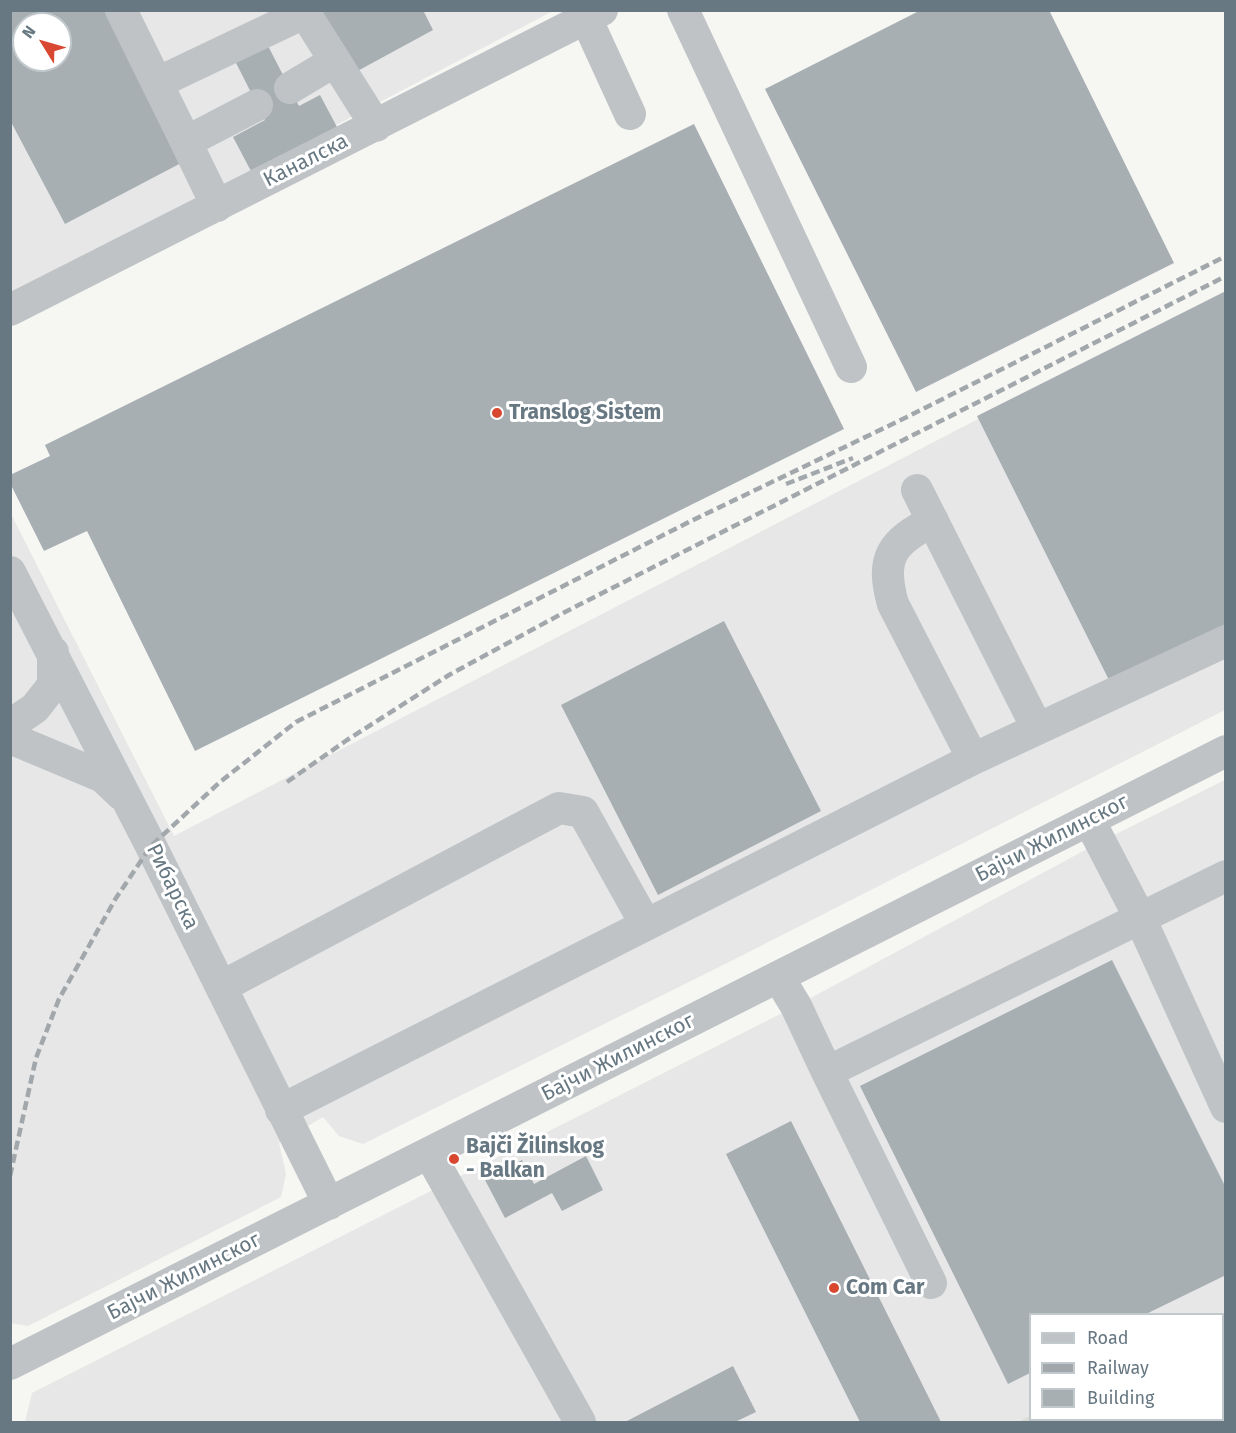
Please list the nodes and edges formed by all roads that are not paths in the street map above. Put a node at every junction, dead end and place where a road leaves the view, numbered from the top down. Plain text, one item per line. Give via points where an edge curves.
1 (121, 10) edge
2 (683, 10) edge
3 (304, 12) edge
4 (594, 14) edge
5 (335, 61) junction
6 (157, 83) junction
7 (290, 88) dead end
8 (257, 105) dead end
9 (630, 114) dead end
10 (375, 126) junction
11 (186, 142) junction
12 (217, 206) junction
13 (10, 310) edge
14 (851, 367) dead end
15 (917, 490) dead end
16 (933, 521) junction
17 (10, 572) edge
18 (1226, 641) edge
19 (53, 652) junction
20 (10, 725) edge
21 (1036, 728) junction
22 (10, 738) edge
23 (1226, 751) edge
24 (974, 759) junction
25 (128, 801) junction
26 (1089, 820) junction
27 (1226, 876) edge
28 (1140, 918) junction
29 (646, 925) junction
30 (779, 978) junction
31 (221, 987) junction
32 (827, 1072) junction
33 (1226, 1107) edge
34 (281, 1110) junction
35 (429, 1153) junction
36 (328, 1204) junction
37 (931, 1283) dead end
38 (10, 1364) edge
39 (580, 1422) edge

1 - 6 street
2 - 14 street
3 - 5 street
3 - 6 street
4 - 9 street
4 - 10 street, Каналска
5 - 7 street
5 - 10 street
6 - 11 street
8 - 11 street
10 - 12 street, Каналска
11 - 12 street
12 - 13 street, Каналска
15 - 16 street
16 - 21 street
16 - 24 street via 896,546 888,563 887,583 894,604
17 - 19 street, Рибарска
18 - 21 street
19 - 20 street via 53,685 35,708
19 - 25 street, Рибарска
21 - 24 street
22 - 25 street via 103,777
23 - 26 street, Бајчи Жилинског
24 - 29 street
25 - 31 street, Рибарска
26 - 28 street
26 - 30 street, Бајчи Жилинског
27 - 28 street
28 - 32 street
28 - 33 street
29 - 31 street via 583,812 559,808
29 - 34 street
30 - 32 street
30 - 35 street, Бајчи Жилинског
31 - 34 street, Рибарска
32 - 37 street
34 - 36 street, Рибарска
35 - 36 street, Бајчи Жилинског
35 - 39 street
36 - 38 street, Бајчи Жилинског

